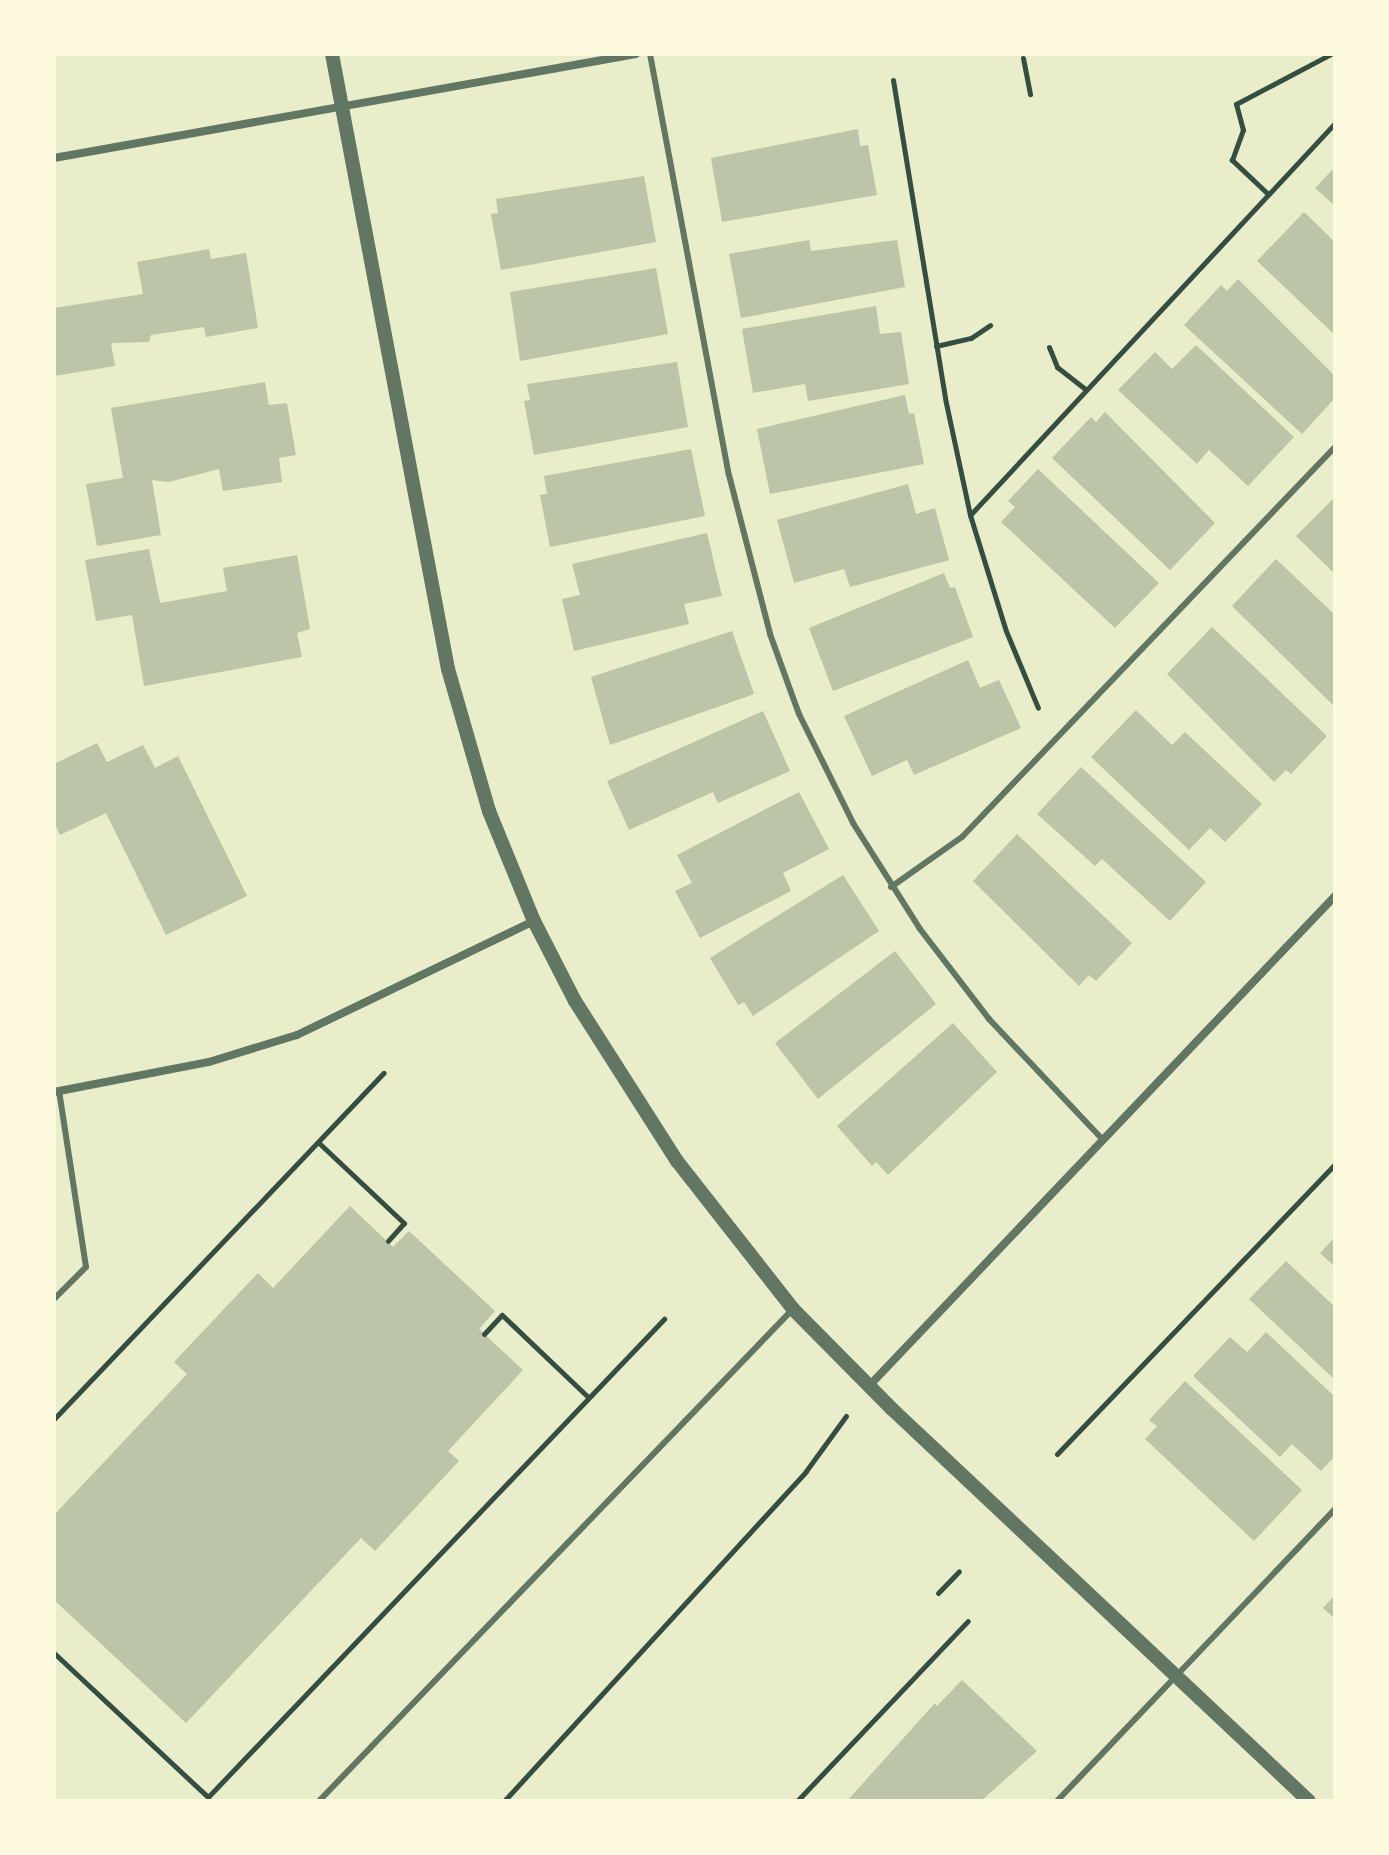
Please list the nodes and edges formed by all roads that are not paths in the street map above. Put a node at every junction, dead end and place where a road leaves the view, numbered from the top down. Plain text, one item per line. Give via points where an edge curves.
1 (332, 54) edge
2 (636, 54) edge
3 (650, 54) edge
4 (341, 106) junction
5 (54, 158) edge
6 (1335, 447) edge
7 (891, 887) junction
8 (1333, 901) edge
9 (534, 921) junction
10 (56, 1091) edge
11 (1103, 1140) junction
12 (54, 1299) edge
13 (793, 1309) junction
14 (869, 1386) junction
15 (1335, 1509) edge
16 (1178, 1676) junction
17 (319, 1801) edge
18 (1057, 1801) edge
19 (1309, 1801) edge

1 - 4 street
2 - 4 street
3 - 7 lane via 729,475 770,634 799,714
4 - 5 street
4 - 9 street via 433,610 489,811
6 - 7 lane via 962,837
7 - 11 lane via 989,1019
8 - 11 street
9 - 10 street via 297,1035 209,1062
9 - 13 street via 624,1082 677,1161
10 - 12 lane via 86,1267
11 - 14 street
13 - 14 street
13 - 17 lane
14 - 16 street
15 - 16 lane
16 - 18 lane
16 - 19 street

